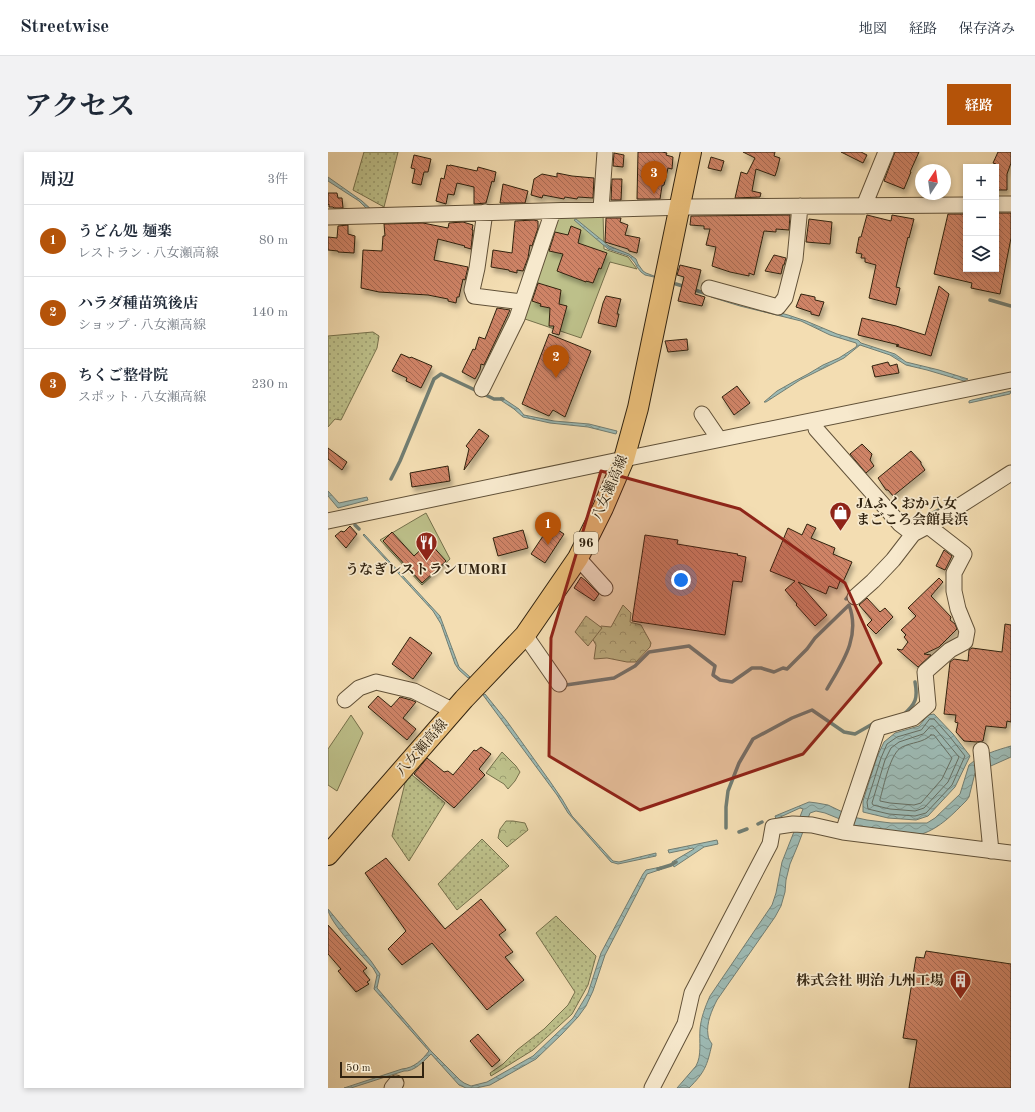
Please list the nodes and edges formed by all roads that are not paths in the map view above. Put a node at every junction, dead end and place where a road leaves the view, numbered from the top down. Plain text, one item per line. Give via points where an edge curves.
1 (606, 152) edge
2 (690, 152) edge
3 (881, 154) edge
4 (999, 204) edge
5 (1011, 204) edge
6 (963, 205) edge
7 (800, 206) junction
8 (864, 206) junction
9 (679, 208) junction
10 (601, 209) junction
11 (553, 211) junction
12 (485, 212) junction
13 (328, 217) edge
14 (709, 288) dead end
15 (522, 302) junction
16 (1011, 380) edge
17 (482, 389) dead end
18 (702, 414) dead end
19 (816, 429) dead end
20 (719, 439) junction
21 (624, 459) junction
22 (1011, 473) edge
23 (889, 503) dead end
24 (328, 521) edge
25 (922, 529) junction
26 (578, 558) junction
27 (605, 588) dead end
28 (855, 597) dead end
29 (526, 635) junction
30 (560, 684) dead end
31 (346, 700) dead end
32 (454, 711) junction
33 (982, 759) dead end
34 (845, 828) junction
35 (991, 852) junction
36 (1011, 853) edge
37 (328, 855) edge
38 (652, 1088) edge

1 - 10 street
2 - 9 main road, 八女瀬高線 / 96
3 - 8 street
4 - 5 street
6 - 8 street
7 - 8 street
7 - 9 street
7 - 14 street via 795,259 785,298 778,307
9 - 10 street
9 - 21 main road, 八女瀬高線 / 96 via 638,408
10 - 11 street
11 - 12 street
11 - 15 street
12 - 13 street
12 - 15 street via 472,290 474,296
15 - 17 street via 517,318
16 - 20 street
18 - 20 street
19 - 25 street via 900,524
20 - 21 street
21 - 24 street
21 - 26 main road, 八女瀬高線 / 96 via 604,508
22 - 25 street
23 - 25 street via 906,523
25 - 28 street via 874,581
25 - 34 street via 964,554 954,573 954,591 958,609 968,631 965,642 950,650 925,672 928,705 913,718 878,728
26 - 27 street
26 - 29 main road, 八女瀬高線 / 96
29 - 30 street
29 - 32 main road, 八女瀬高線 / 96
31 - 32 street via 359,688 376,682 414,691
32 - 37 main road, 八女瀬高線 / 96
33 - 35 street
34 - 35 street
34 - 38 street via 793,824 773,827 770,844 692,993 685,1024
35 - 36 street

